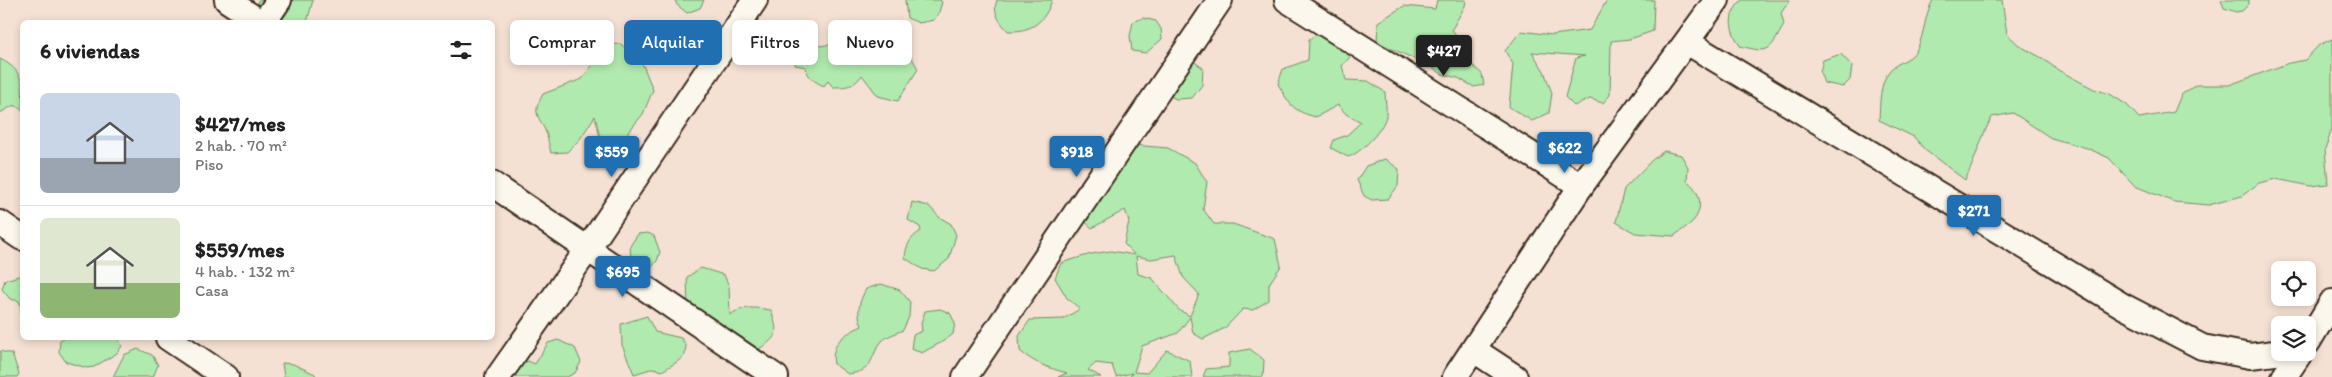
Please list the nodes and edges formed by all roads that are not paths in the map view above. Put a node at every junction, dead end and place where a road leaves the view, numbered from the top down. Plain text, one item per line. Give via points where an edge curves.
1 (227, 0) edge
2 (279, 0) edge
3 (755, 0) edge
4 (1220, 0) edge
5 (1287, 0) edge
6 (1717, 0) edge
7 (257, 20) edge
8 (265, 20) edge
9 (1687, 42) junction
10 (495, 186) edge
11 (1581, 186) junction
12 (0, 223) edge
13 (20, 237) edge
14 (587, 250) junction
15 (2332, 302) edge
16 (2316, 329) edge
17 (171, 340) edge
18 (1474, 350) junction
19 (2271, 353) edge
20 (2295, 361) edge
21 (226, 377) edge
22 (498, 377) edge
23 (776, 377) edge
24 (965, 377) edge
25 (1455, 377) edge
26 (1515, 377) edge
27 (2284, 377) edge

1 - 7 street
2 - 8 street
3 - 14 street
4 - 24 street
5 - 11 street
6 - 9 street
9 - 11 street
9 - 19 street via 2124,306 2202,347 2250,356
10 - 14 street
11 - 18 street
12 - 13 street
14 - 22 street
14 - 23 street
15 - 16 street
17 - 21 street
18 - 25 street
18 - 26 street
20 - 27 street

